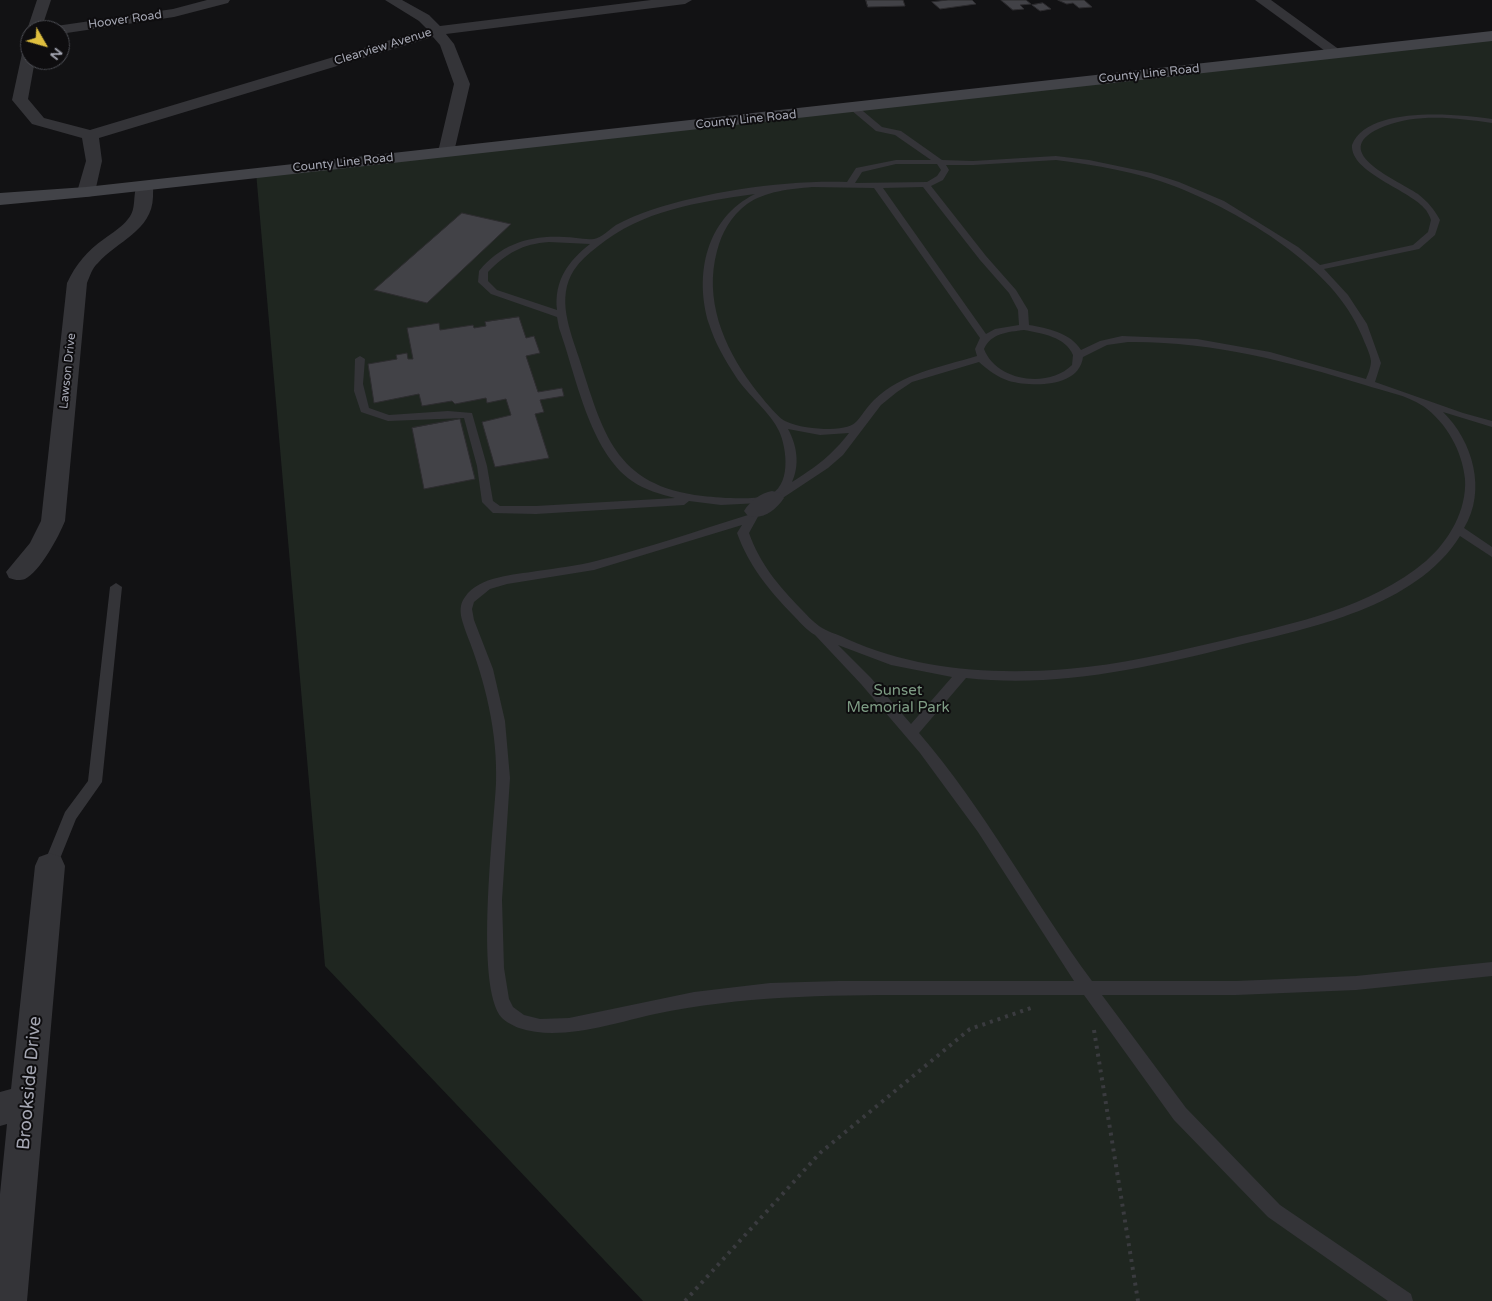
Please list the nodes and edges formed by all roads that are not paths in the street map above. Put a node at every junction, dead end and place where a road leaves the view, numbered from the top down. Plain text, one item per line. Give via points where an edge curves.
1 (44, 0) edge
2 (223, 0) edge
3 (392, 0) edge
4 (685, 0) edge
5 (1262, 0) edge
6 (37, 20) edge
7 (70, 28) edge
8 (436, 30) junction
9 (1492, 36) edge
10 (1337, 53) junction
11 (26, 70) edge
12 (854, 108) junction
13 (1492, 121) edge
14 (90, 135) junction
15 (446, 152) junction
16 (940, 162) junction
17 (925, 184) junction
18 (849, 185) junction
19 (145, 186) junction
20 (877, 186) junction
21 (785, 187) junction
22 (86, 192) junction
23 (0, 199) edge
24 (598, 242) junction
25 (1318, 268) junction
26 (562, 315) junction
27 (1024, 327) junction
28 (985, 339) junction
29 (1078, 356) junction
30 (360, 358) dead end
31 (981, 358) junction
32 (1370, 383) junction
33 (1425, 403) junction
34 (780, 423) junction
35 (1491, 424) edge
36 (860, 426) junction
37 (702, 500) junction
38 (760, 509) junction
39 (1461, 531) junction
40 (1492, 553) edge
41 (18, 572) dead end
42 (116, 587) dead end
43 (815, 629) junction
44 (962, 674) junction
45 (911, 733) junction
46 (50, 866) joint
47 (1492, 969) edge
48 (1088, 989) junction
49 (14, 1105) edge
50 (8, 1301) edge
51 (1404, 1301) edge

1 - 6 street
2 - 7 street, Hoover Road via 174,13
3 - 8 street via 424,18
4 - 8 street, Clearview Avenue
5 - 10 street
8 - 14 street, Clearview Avenue
8 - 15 street via 447,44 462,84
9 - 10 main road, County Line Road
10 - 12 main road, County Line Road
11 - 14 street via 20,100 38,121
12 - 15 main road, County Line Road
12 - 16 lane via 879,129 898,133
13 - 25 lane via 1407,118 1366,132 1356,146 1358,157 1377,174 1421,199 1434,217 1435,226 1426,241 1416,247
14 - 22 street via 94,161
15 - 19 main road, County Line Road
16 - 17 lane via 945,170 942,175 938,180
16 - 18 lane via 877,165 859,170
16 - 25 lane via 1056,158 1148,175 1220,203 1295,249
17 - 20 lane
17 - 27 lane via 1016,297 1023,310
18 - 20 lane
18 - 21 lane
19 - 22 main road, County Line Road
19 - 41 street, Lawson Drive via 144,208 140,216 88,259 80,271 53,521 47,538
20 - 28 lane
21 - 24 lane via 660,210 628,222
21 - 34 lane via 754,196 728,216 709,259 706,286 714,326 728,358
22 - 23 main road, County Line Road
24 - 26 lane via 575,262 566,276 561,290
24 - 26 lane via 521,243 504,252 484,271 482,282 494,292
25 - 32 lane via 1345,297 1362,324 1376,363
26 - 37 lane via 596,419 607,446 620,465 655,489
27 - 28 lane via 1001,330
27 - 29 lane via 1040,329 1065,339
28 - 31 lane via 980,345
29 - 31 lane via 1071,372 1046,382 1014,380 988,367
29 - 32 lane via 1120,340 1200,341 1262,352
30 - 37 lane via 358,383 365,410 388,418 468,415 488,502 497,510
31 - 36 lane via 908,380 876,403
32 - 33 lane
33 - 35 lane
33 - 39 lane via 1463,438 1473,463 1477,498
34 - 36 lane via 812,432 841,432
34 - 38 lane via 790,446 790,476 783,488
36 - 38 lane via 824,466
37 - 38 lane
38 - 43 lane via 743,534 748,550 772,588
38 - 48 lane via 594,566 486,586 468,601 468,620 487,669 498,721 503,778 495,900 496,968 501,999 507,1012 520,1021 540,1026 569,1025 694,999 770,990
39 - 40 lane
39 - 44 lane via 1414,576 1383,594 1302,625 1164,660 1085,673 1041,677
42 - 46 lane via 95,782 70,816
43 - 44 lane via 873,656
43 - 45 lane
44 - 45 lane
45 - 48 lane via 983,828
46 - 49 street, Brookside Drive
47 - 48 lane via 1356,983
48 - 51 lane via 1180,1114 1274,1211
49 - 50 street, Brookside Drive

